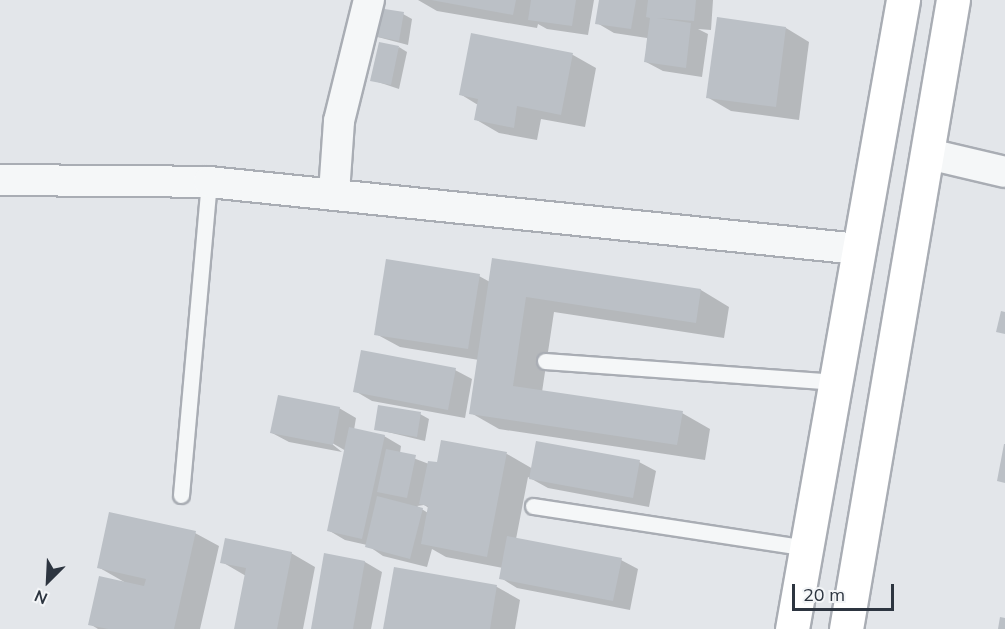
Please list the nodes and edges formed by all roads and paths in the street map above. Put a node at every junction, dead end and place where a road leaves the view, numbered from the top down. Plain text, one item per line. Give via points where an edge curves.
1 (369, 0) edge
2 (903, 0) edge
3 (953, 0) edge
4 (929, 154) junction
5 (1005, 172) edge
6 (0, 180) edge
7 (209, 182) junction
8 (334, 193) junction
9 (857, 265) junction
10 (905, 288) junction
11 (545, 361) dead end
12 (836, 382) junction
13 (181, 495) dead end
14 (533, 506) dead end
15 (806, 548) junction
16 (849, 628) edge
17 (792, 629) edge

1 - 8 street via 339,120
2 - 9 main road
3 - 4 main road
4 - 5 street
4 - 10 main road
6 - 7 street
7 - 8 street
7 - 13 lane
8 - 9 street
9 - 10 main road
9 - 12 main road
10 - 16 main road
11 - 12 lane
12 - 15 main road
14 - 15 lane
15 - 17 main road

